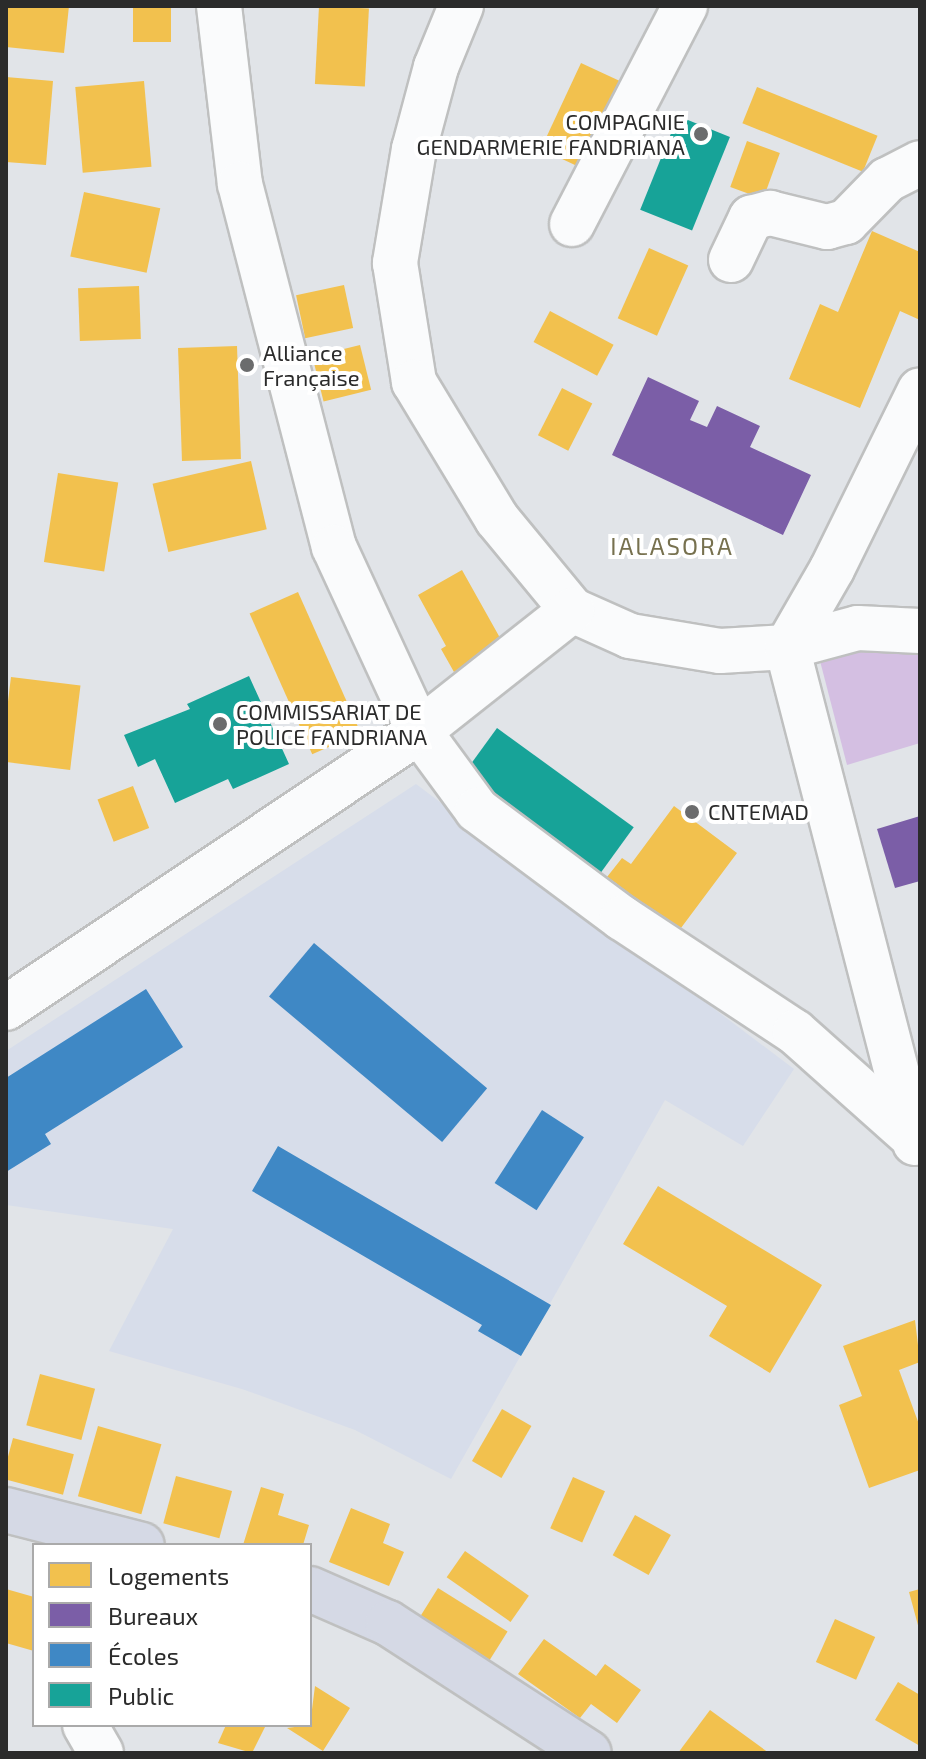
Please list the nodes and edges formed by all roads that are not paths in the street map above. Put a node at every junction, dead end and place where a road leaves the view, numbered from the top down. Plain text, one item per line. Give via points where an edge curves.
1 (219, 6) edge
2 (461, 6) edge
3 (685, 6) edge
4 (920, 163) edge
5 (572, 224) dead end
6 (731, 260) dead end
7 (920, 390) edge
8 (572, 610) junction
9 (920, 631) edge
10 (787, 647) junction
11 (419, 731) junction
12 (6, 1008) edge
13 (917, 1149) edge
14 (6, 1510) edge
15 (130, 1543) edge
16 (312, 1590) edge
17 (86, 1727) edge
18 (101, 1753) edge
19 (589, 1753) edge

1 - 11 street via 240,184 334,547
2 - 8 street via 436,67 414,149 395,263 414,382 497,519
3 - 5 street
4 - 6 street via 887,180 846,222 827,227 770,213 751,218
7 - 10 street
8 - 10 street via 630,636 720,651
8 - 11 street
9 - 10 street via 858,628
10 - 13 street
11 - 12 street
11 - 13 street via 477,810 622,918 795,1032
14 - 15 main road
16 - 19 main road via 388,1623
17 - 18 street

